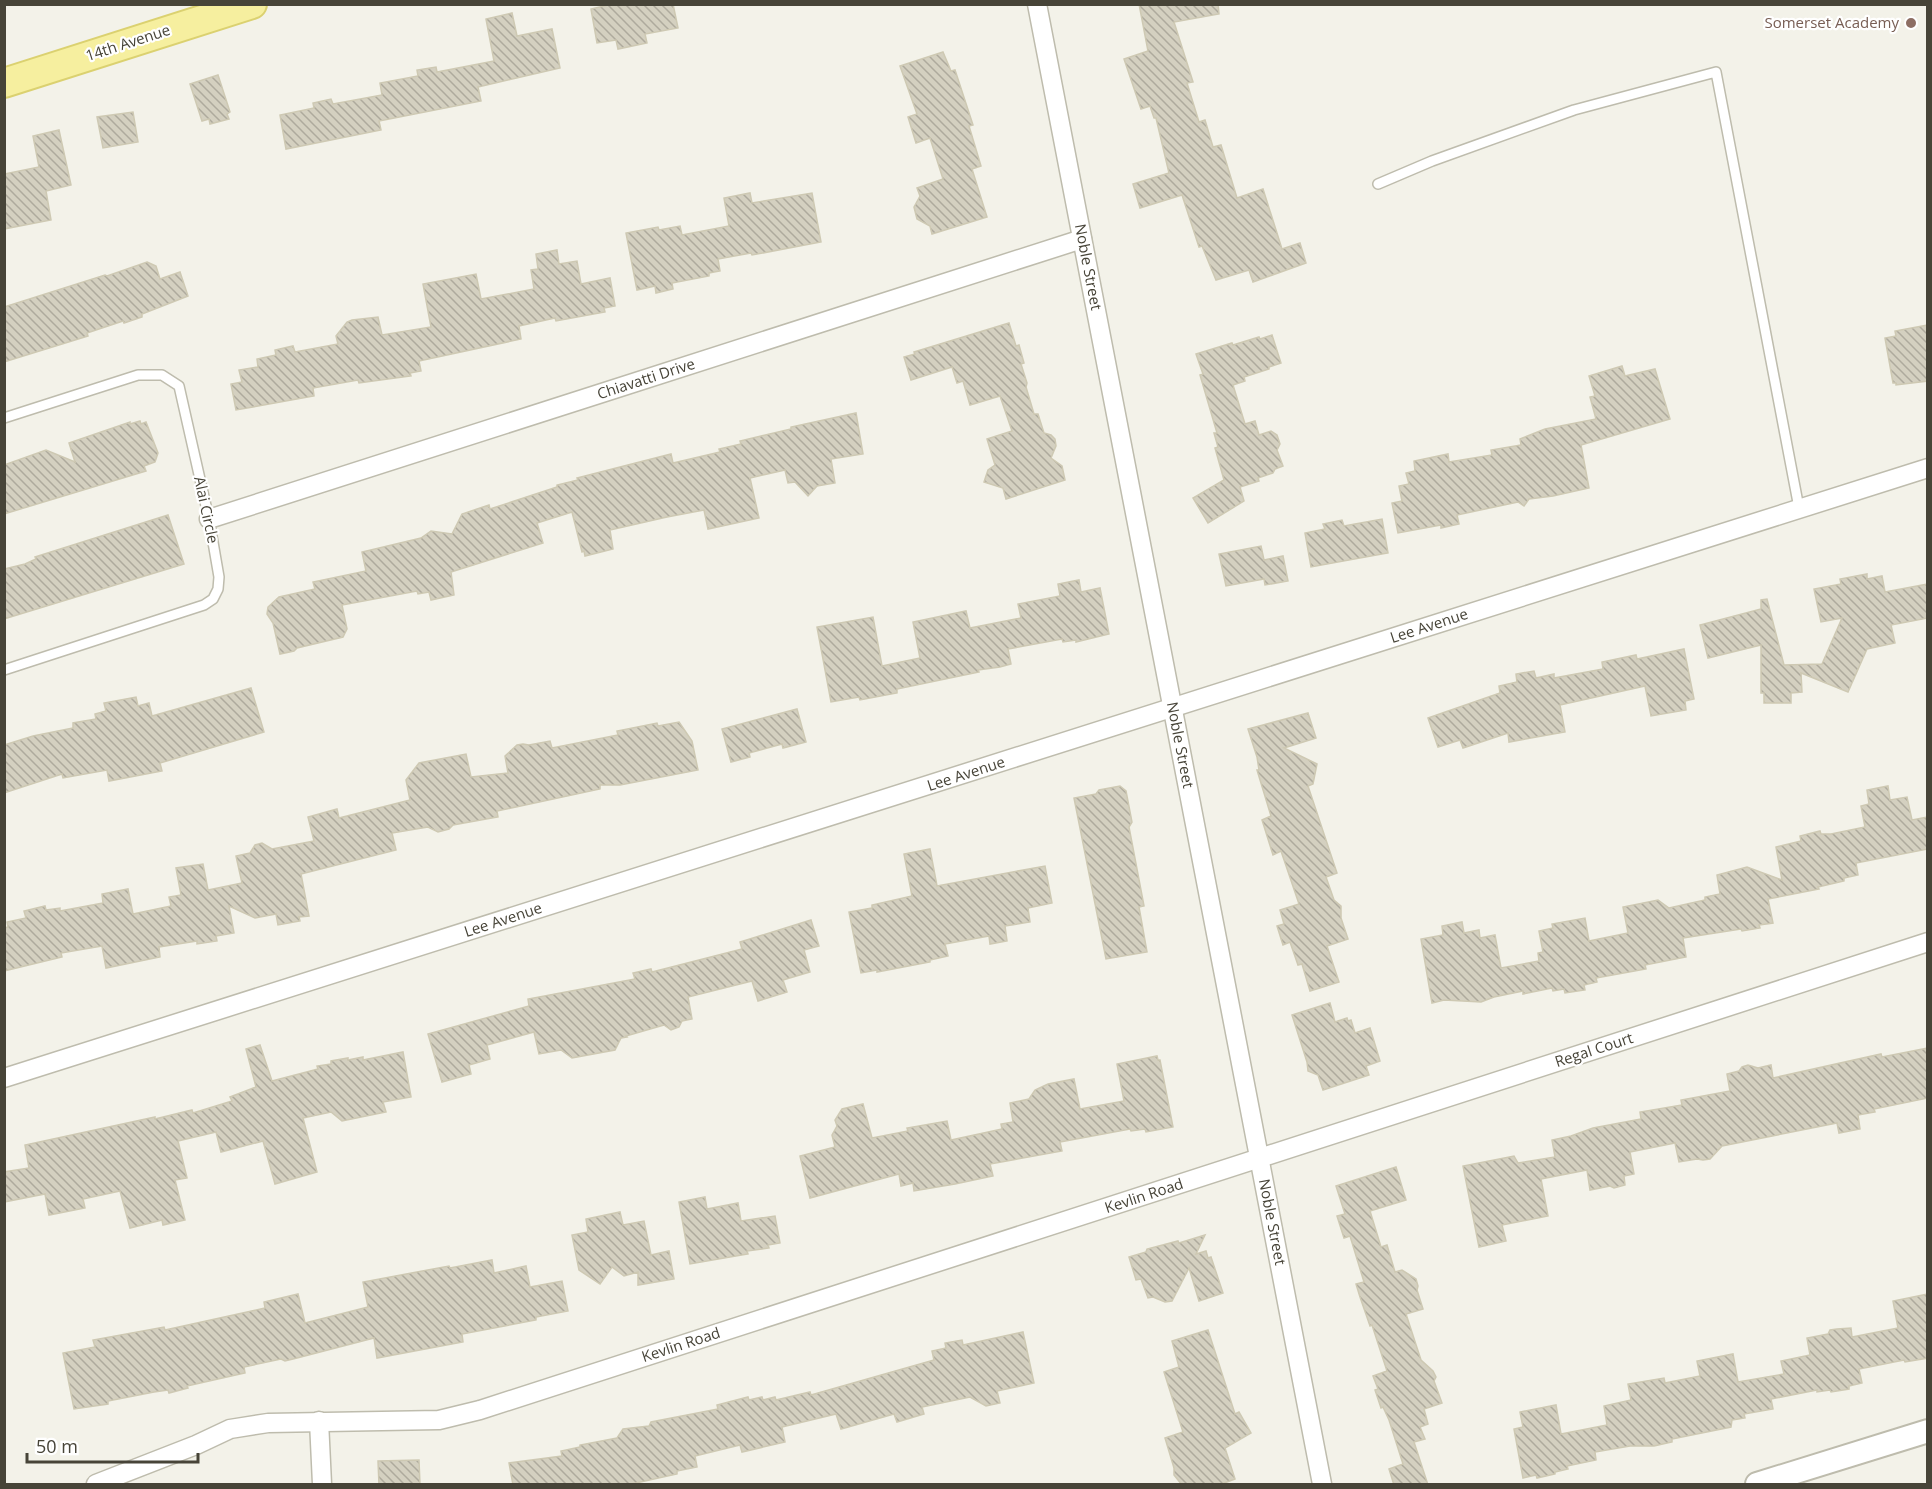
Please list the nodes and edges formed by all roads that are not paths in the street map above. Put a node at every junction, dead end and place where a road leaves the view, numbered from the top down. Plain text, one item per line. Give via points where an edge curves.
1 (252, 4) edge
2 (1037, 4) edge
3 (4, 83) edge
4 (1378, 184) dead end
5 (1082, 239) junction
6 (4, 418) edge
7 (1928, 468) edge
8 (1799, 508) junction
9 (209, 519) junction
10 (4, 670) edge
11 (1173, 708) junction
12 (1928, 942) edge
13 (4, 1078) edge
14 (1260, 1159) junction
15 (319, 1421) junction
16 (1928, 1431) edge
17 (96, 1485) edge
18 (322, 1485) edge
19 (1322, 1485) edge
20 (1756, 1485) edge

1 - 3 main road, 14th Avenue
2 - 5 street, Noble Street
4 - 8 lane via 1574,110 1716,72
5 - 9 street, Chiavatti Drive
5 - 11 street, Noble Street
6 - 9 lane, Alai Circle via 138,375 162,375 179,386
7 - 8 street, Lee Avenue
8 - 11 street, Lee Avenue
9 - 10 lane, Alai Circle via 219,577 213,599
11 - 13 street, Lee Avenue
11 - 14 street, Noble Street
12 - 14 street, Regal Court
14 - 15 street, Kevlin Road via 480,1410 439,1420
14 - 19 street, Noble Street
15 - 17 street, Kevlin Road via 230,1429
15 - 18 street
16 - 20 street

